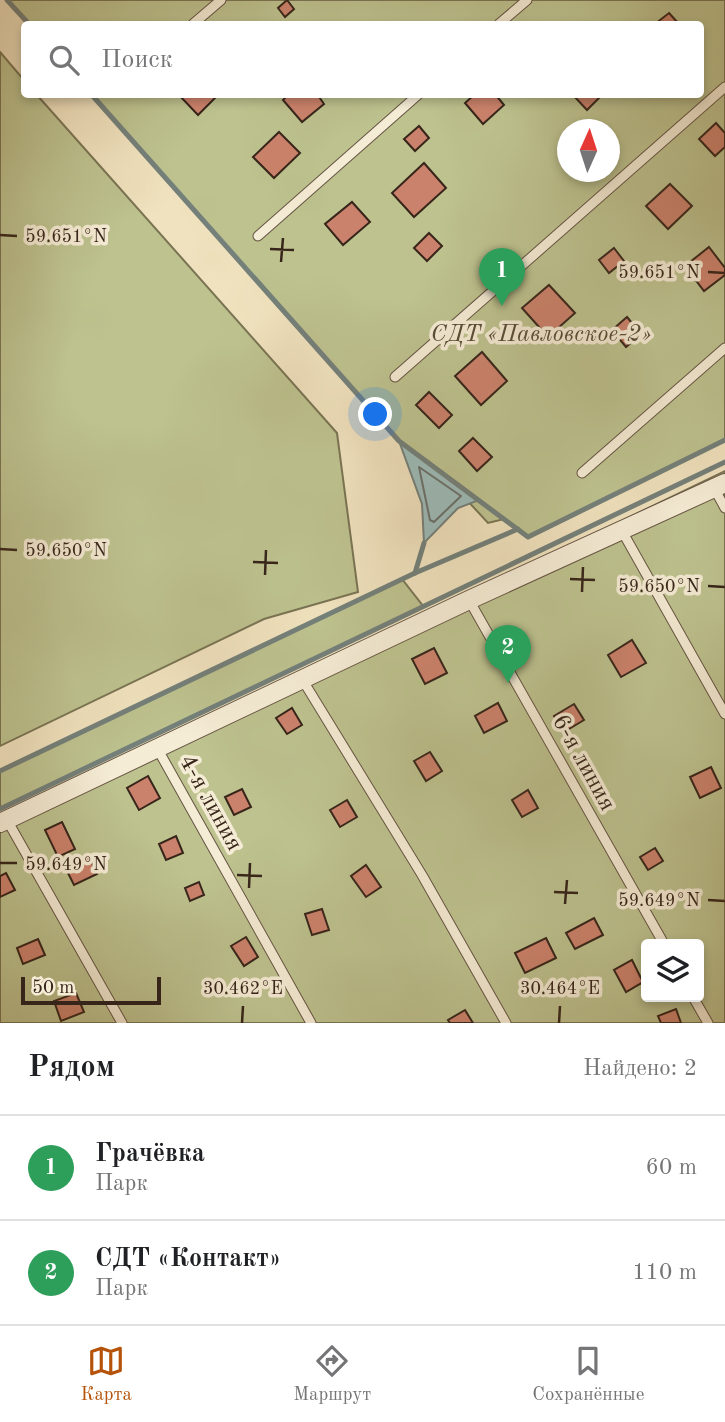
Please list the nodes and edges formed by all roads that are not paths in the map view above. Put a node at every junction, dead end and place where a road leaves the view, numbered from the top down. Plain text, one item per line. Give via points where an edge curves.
1 (221, 0) edge
2 (527, 0) edge
3 (196, 21) edge
4 (502, 21) edge
5 (725, 87) edge
6 (414, 98) edge
7 (258, 236) dead end
8 (725, 348) edge
9 (395, 377) dead end
10 (582, 473) dead end
11 (720, 485) edge
12 (725, 508) edge
13 (622, 531) junction
14 (469, 600) junction
15 (302, 680) junction
16 (725, 714) edge
17 (157, 748) junction
18 (3, 821) edge
19 (661, 939) edge
20 (696, 1002) edge
21 (122, 1023) edge
22 (311, 1023) edge
23 (506, 1023) edge
24 (708, 1023) edge

1 - 3 lane
2 - 4 lane
5 - 9 lane
6 - 7 lane
8 - 10 lane
11 - 12 lane
11 - 13 street
13 - 14 street
13 - 16 lane
14 - 15 street
14 - 19 lane, 6-я линия
15 - 17 street
15 - 23 lane
17 - 18 street
17 - 22 lane, 4-я линия
18 - 21 lane
20 - 24 lane

